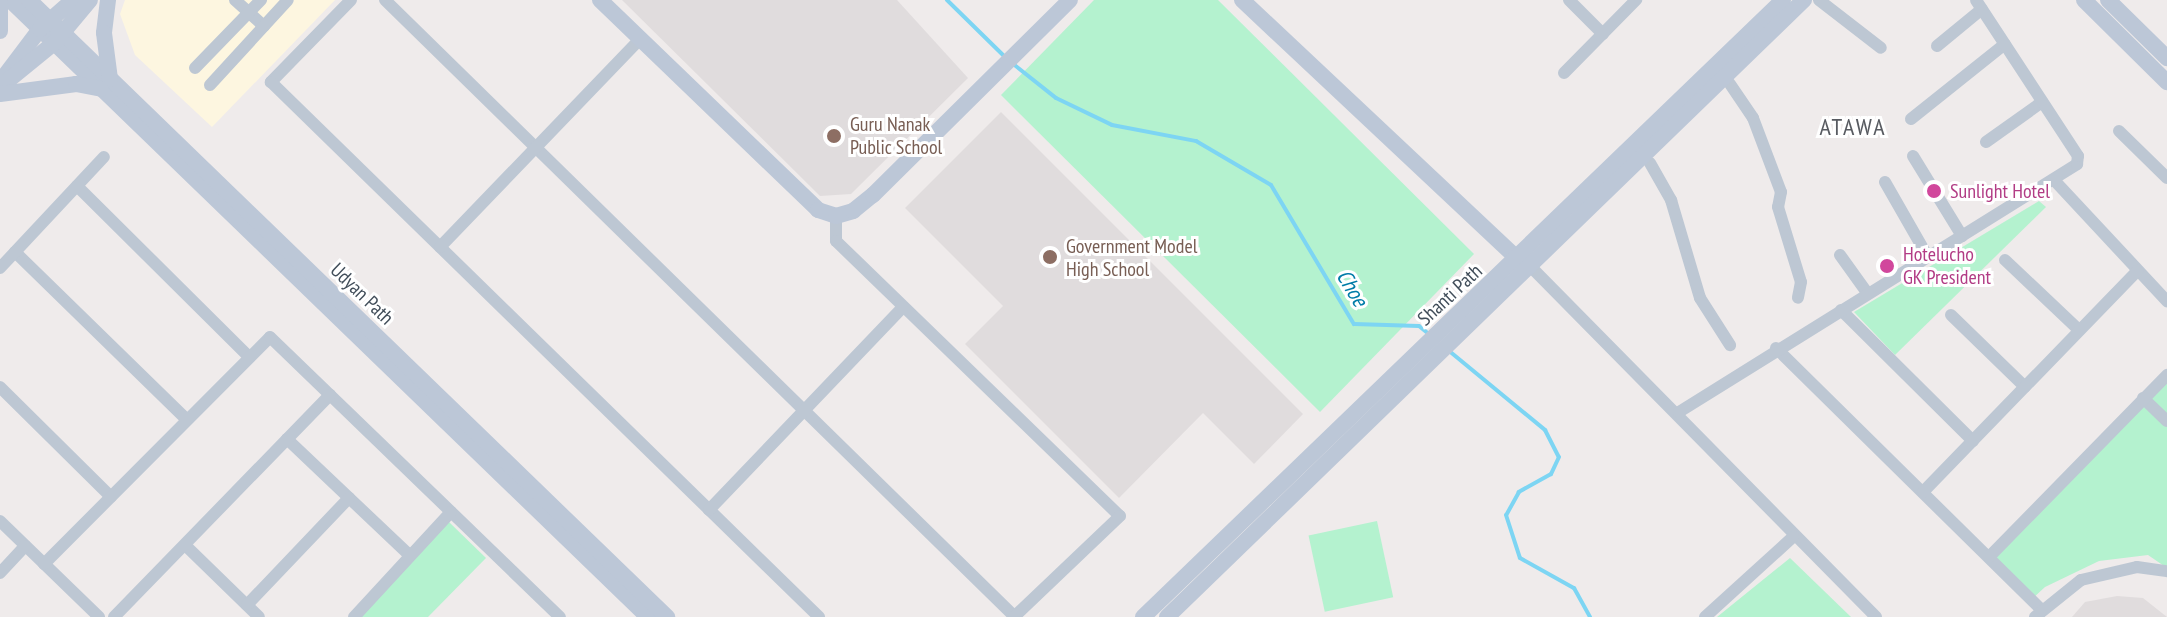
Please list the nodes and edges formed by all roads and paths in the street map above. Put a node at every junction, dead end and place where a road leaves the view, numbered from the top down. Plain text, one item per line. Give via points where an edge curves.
1 (10, 0) edge
2 (29, 0) edge
3 (73, 0) edge
4 (90, 0) edge
5 (108, 0) edge
6 (235, 0) edge
7 (261, 0) edge
8 (288, 0) edge
9 (351, 0) edge
10 (385, 0) edge
11 (600, 0) edge
12 (1070, 0) edge
13 (1242, 0) edge
14 (1569, 0) edge
15 (1636, 0) edge
16 (1783, 0) edge
17 (1804, 0) edge
18 (1819, 0) edge
19 (2084, 0) edge
20 (2108, 0) edge
21 (0, 4) edge
22 (1979, 4) edge
23 (248, 13) junction
24 (44, 24) junction
25 (264, 26) junction
26 (0, 31) edge
27 (1603, 34) junction
28 (58, 38) junction
29 (639, 40) junction
30 (2005, 44) junction
31 (1937, 46) dead end
32 (1881, 48) dead end
33 (2167, 58) edge
34 (195, 68) dead end
35 (1564, 73) dead end
36 (2167, 82) edge
37 (0, 84) edge
38 (106, 84) junction
39 (1730, 84) dead end
40 (210, 85) dead end
41 (0, 94) edge
42 (2042, 102) junction
43 (1911, 119) dead end
44 (2119, 131) dead end
45 (1986, 142) dead end
46 (537, 149) junction
47 (1913, 156) dead end
48 (104, 157) dead end
49 (1650, 163) dead end
50 (2167, 178) edge
51 (2054, 180) junction
52 (1885, 182) dead end
53 (77, 186) junction
54 (836, 216) junction
55 (1962, 236) junction
56 (440, 247) junction
57 (15, 252) junction
58 (1840, 255) dead end
59 (1928, 257) junction
60 (2005, 260) dead end
61 (1525, 263) junction
62 (0, 268) edge
63 (2137, 271) junction
64 (1868, 294) junction
65 (1798, 298) dead end
66 (2167, 301) edge
67 (903, 307) junction
68 (1841, 310) junction
69 (1951, 315) dead end
70 (2079, 330) junction
71 (1730, 345) dead end
72 (1776, 348) junction
73 (249, 357) junction
74 (2167, 375) edge
75 (1401, 381) junction
76 (0, 387) edge
77 (2025, 387) junction
78 (330, 395) junction
79 (2143, 398) junction
80 (804, 411) junction
81 (1679, 412) junction
82 (187, 420) junction
83 (2167, 421) edge
84 (287, 439) junction
85 (1973, 441) junction
86 (1923, 492) junction
87 (111, 497) junction
88 (349, 498) junction
89 (709, 510) junction
90 (451, 512) junction
91 (0, 521) edge
92 (1793, 537) junction
93 (185, 545) junction
94 (25, 546) junction
95 (408, 554) junction
96 (1989, 557) junction
97 (44, 564) junction
98 (2167, 571) edge
99 (0, 573) edge
100 (247, 605) junction
101 (2039, 613) edge
102 (91, 614) edge
103 (114, 617) edge
104 (259, 617) edge
105 (354, 617) edge
106 (560, 617) edge
107 (648, 617) edge
108 (667, 617) edge
109 (819, 617) edge
110 (1014, 617) edge
111 (1143, 617) edge
112 (1167, 617) edge
113 (1705, 617) edge
114 (1876, 617) edge

1 - 24 main road, Udyan Path
2 - 24 main road, Udyan Path
3 - 24 main road
4 - 28 main road
5 - 38 main road
6 - 23 street
7 - 23 street
8 - 25 street
9 - 56 street via 271,82
10 - 46 street
11 - 29 main road
12 - 54 main road via 873,195 853,211
13 - 61 main road
14 - 27 street
15 - 27 street
16 - 61 main road, Shanti Path
17 - 61 main road, Shanti Path
18 - 32 street
19 - 36 main road
20 - 33 main road
21 - 26 main road
22 - 30 street
22 - 31 street
23 - 25 street
23 - 34 street
24 - 28 main road, Udyan Path
24 - 37 main road
25 - 40 street
27 - 35 street
28 - 37 main road
28 - 38 main road, Udyan Path
29 - 46 street
29 - 54 main road via 818,210
30 - 42 street
30 - 43 street
38 - 41 main road
38 - 107 main road, Udyan Path
38 - 108 main road, Udyan Path
39 - 65 street via 1753,118 1781,192 1778,207 1801,282
42 - 45 street
42 - 51 street via 2079,160
44 - 50 street
46 - 56 street
46 - 80 street
47 - 55 street
48 - 53 street
49 - 71 street via 1671,200 1700,298
51 - 55 street
51 - 63 street
52 - 59 street
53 - 57 street
53 - 73 street
54 - 67 street via 836,241
55 - 59 street
56 - 89 street
57 - 62 street
57 - 82 street
58 - 64 street
59 - 64 street
60 - 70 street
61 - 75 main road, Shanti Path via 1471,326
61 - 75 main road, Shanti Path via 1459,313
61 - 81 street
63 - 66 street
63 - 70 street
64 - 68 street
67 - 80 street
67 - 110 street via 1120,516
68 - 72 street
68 - 85 street
69 - 77 street
70 - 77 street
72 - 81 street
72 - 86 street
73 - 78 street via 270,337
73 - 82 street
74 - 79 street
75 - 111 main road, Shanti Path
75 - 112 main road, Shanti Path
76 - 87 street
77 - 85 street
78 - 84 street
78 - 90 street
79 - 83 street
79 - 96 street
80 - 89 street
80 - 110 street
81 - 92 street
82 - 87 street
84 - 88 street
84 - 93 street
85 - 86 street
86 - 96 street
87 - 97 street
88 - 95 street
88 - 100 street
89 - 109 street
90 - 95 street
90 - 106 street
91 - 94 street
92 - 113 street
92 - 114 street
93 - 100 street
93 - 103 street
94 - 97 street
94 - 99 street
95 - 105 street
96 - 101 street
97 - 102 street
98 - 101 street via 2110,570 2081,580
100 - 104 street

